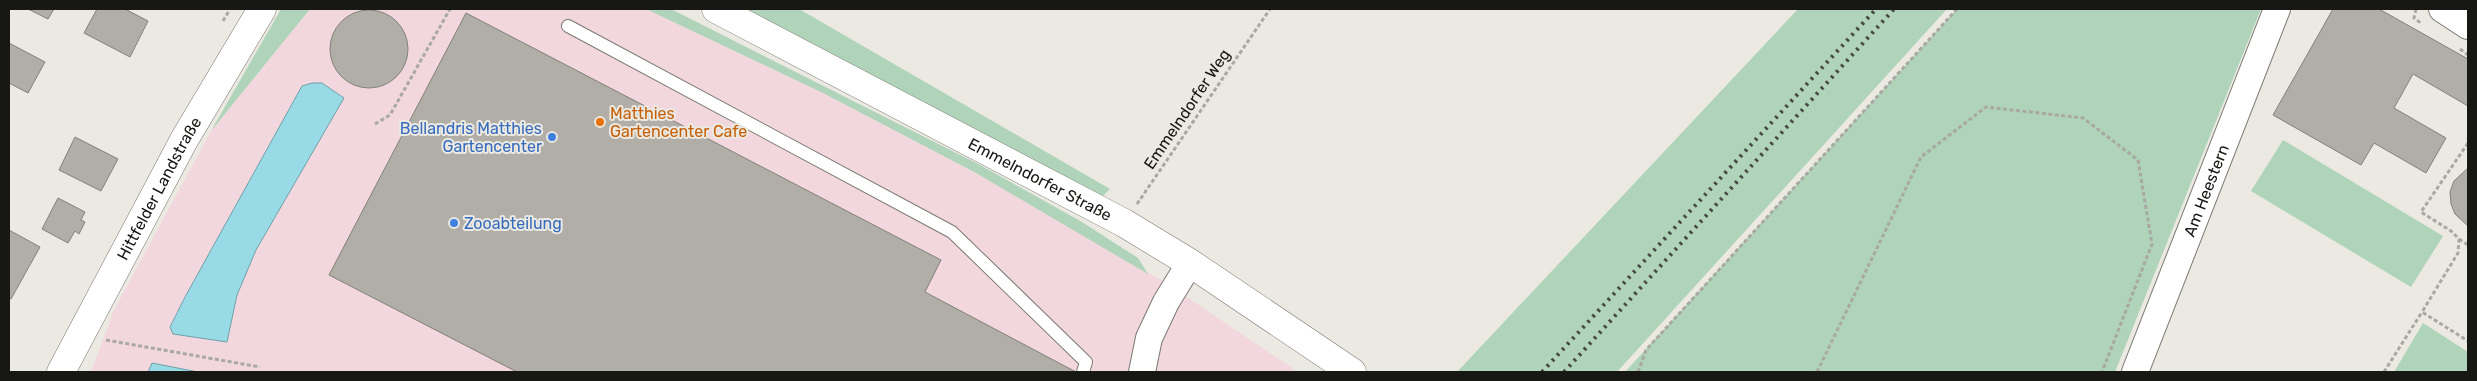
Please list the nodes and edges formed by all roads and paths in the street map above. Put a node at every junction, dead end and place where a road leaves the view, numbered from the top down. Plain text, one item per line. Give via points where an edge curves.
1 (262, 9) edge
2 (450, 9) edge
3 (716, 9) edge
4 (1270, 9) edge
5 (1957, 9) edge
6 (2277, 9) edge
7 (2442, 9) edge
8 (568, 26) dead end
9 (2468, 26) edge
10 (375, 124) dead end
11 (2468, 143) edge
12 (1124, 223) junction
13 (2459, 239) junction
14 (2468, 245) edge
15 (1190, 262) junction
16 (2422, 312) junction
17 (80, 336) junction
18 (2468, 341) edge
19 (260, 367) dead end
20 (61, 372) edge
21 (1083, 372) edge
22 (1142, 372) edge
23 (1352, 372) edge
24 (1638, 372) edge
25 (1817, 372) edge
26 (2102, 372) edge
27 (2135, 372) edge
28 (2384, 372) edge

1 - 17 street, Hittfelder Landstraße via 184,140
2 - 10 path via 390,115
3 - 12 street, Emmelndorfer Straße
4 - 12 path, Emmelndorfer Weg
5 - 24 path via 1646,350
6 - 27 street, Am Heestern
7 - 9 street
8 - 21 lane via 952,232 1086,362
11 - 13 path via 2421,212
12 - 15 street, Emmelndorfer Straße
13 - 14 path
13 - 16 path via 2458,252
15 - 22 street via 1149,338
15 - 23 street, Emmelndorfer Straße
16 - 18 path
16 - 28 path
17 - 19 path
17 - 20 street, Hittfelder Landstraße
25 - 26 path via 1921,157 1986,107 2083,118 2138,160 2152,244

